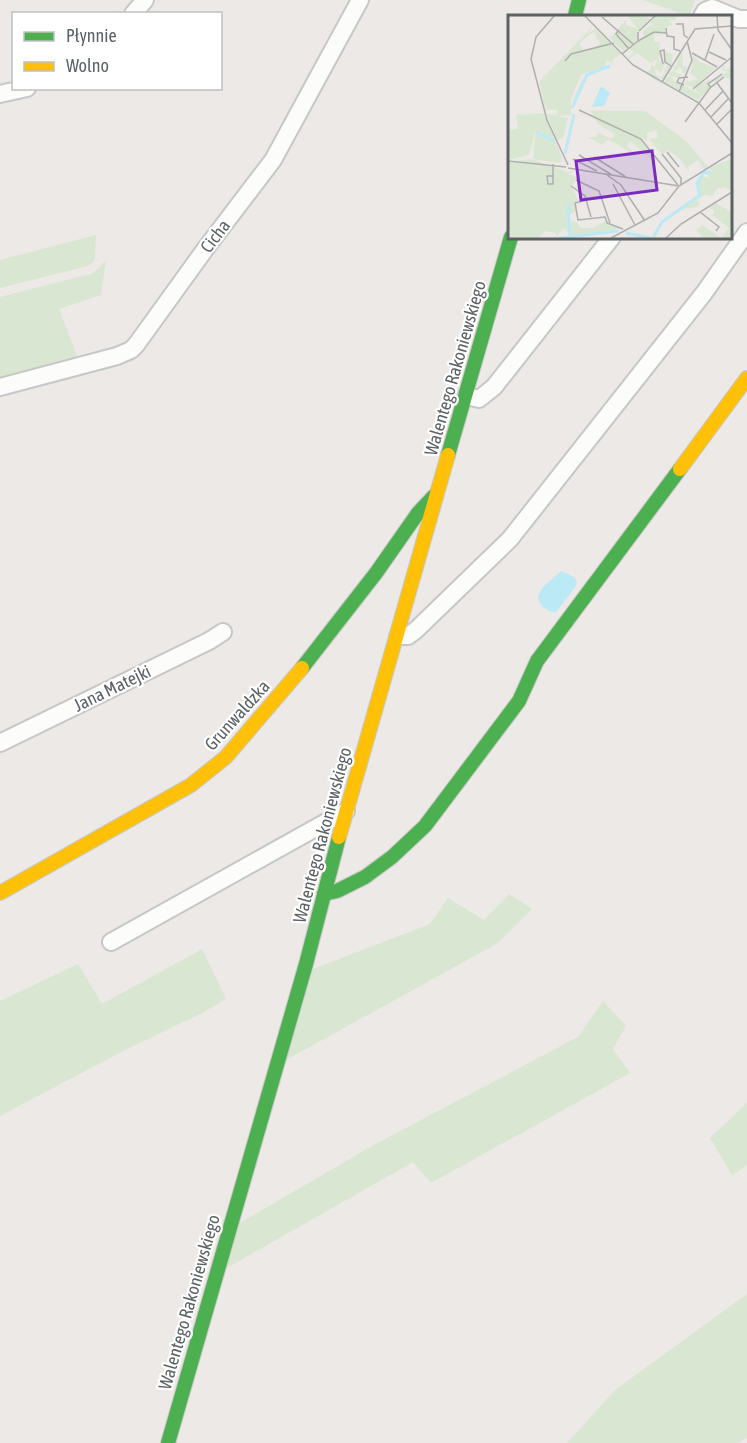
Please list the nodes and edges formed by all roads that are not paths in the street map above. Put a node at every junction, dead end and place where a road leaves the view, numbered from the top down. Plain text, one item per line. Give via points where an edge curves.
1 (145, 0) edge
2 (360, 0) edge
3 (579, 0) edge
4 (135, 12) edge
5 (575, 15) edge
6 (703, 15) edge
7 (731, 15) edge
8 (732, 15) edge
9 (747, 19) edge
10 (18, 90) edge
11 (0, 94) edge
12 (747, 232) edge
13 (511, 238) edge
14 (611, 238) edge
15 (747, 378) edge
16 (0, 387) edge
17 (466, 396) junction
18 (438, 491) junction
19 (223, 632) dead end
20 (398, 636) junction
21 (0, 743) edge
22 (346, 811) junction
23 (0, 893) edge
24 (324, 894) junction
25 (111, 942) dead end
26 (168, 1443) edge

1 - 4 street
2 - 16 street, Cicha via 273,160 136,345 117,356
3 - 5 street
6 - 7 street via 712,8
8 - 9 street
10 - 11 street
12 - 20 street via 704,293 510,539 416,630 408,636
13 - 17 street, Walentego Rakoniewskiego
14 - 17 street via 494,387 479,399
15 - 24 street via 537,661 519,701 425,826 409,843 353,885
17 - 18 street, Walentego Rakoniewskiego
18 - 20 street, Walentego Rakoniewskiego
18 - 23 street, Grunwaldzka via 308,662 226,757 191,785
19 - 21 street, Jana Matejki
20 - 22 street, Walentego Rakoniewskiego
22 - 24 street, Walentego Rakoniewskiego
22 - 25 street
24 - 26 street, Walentego Rakoniewskiego

